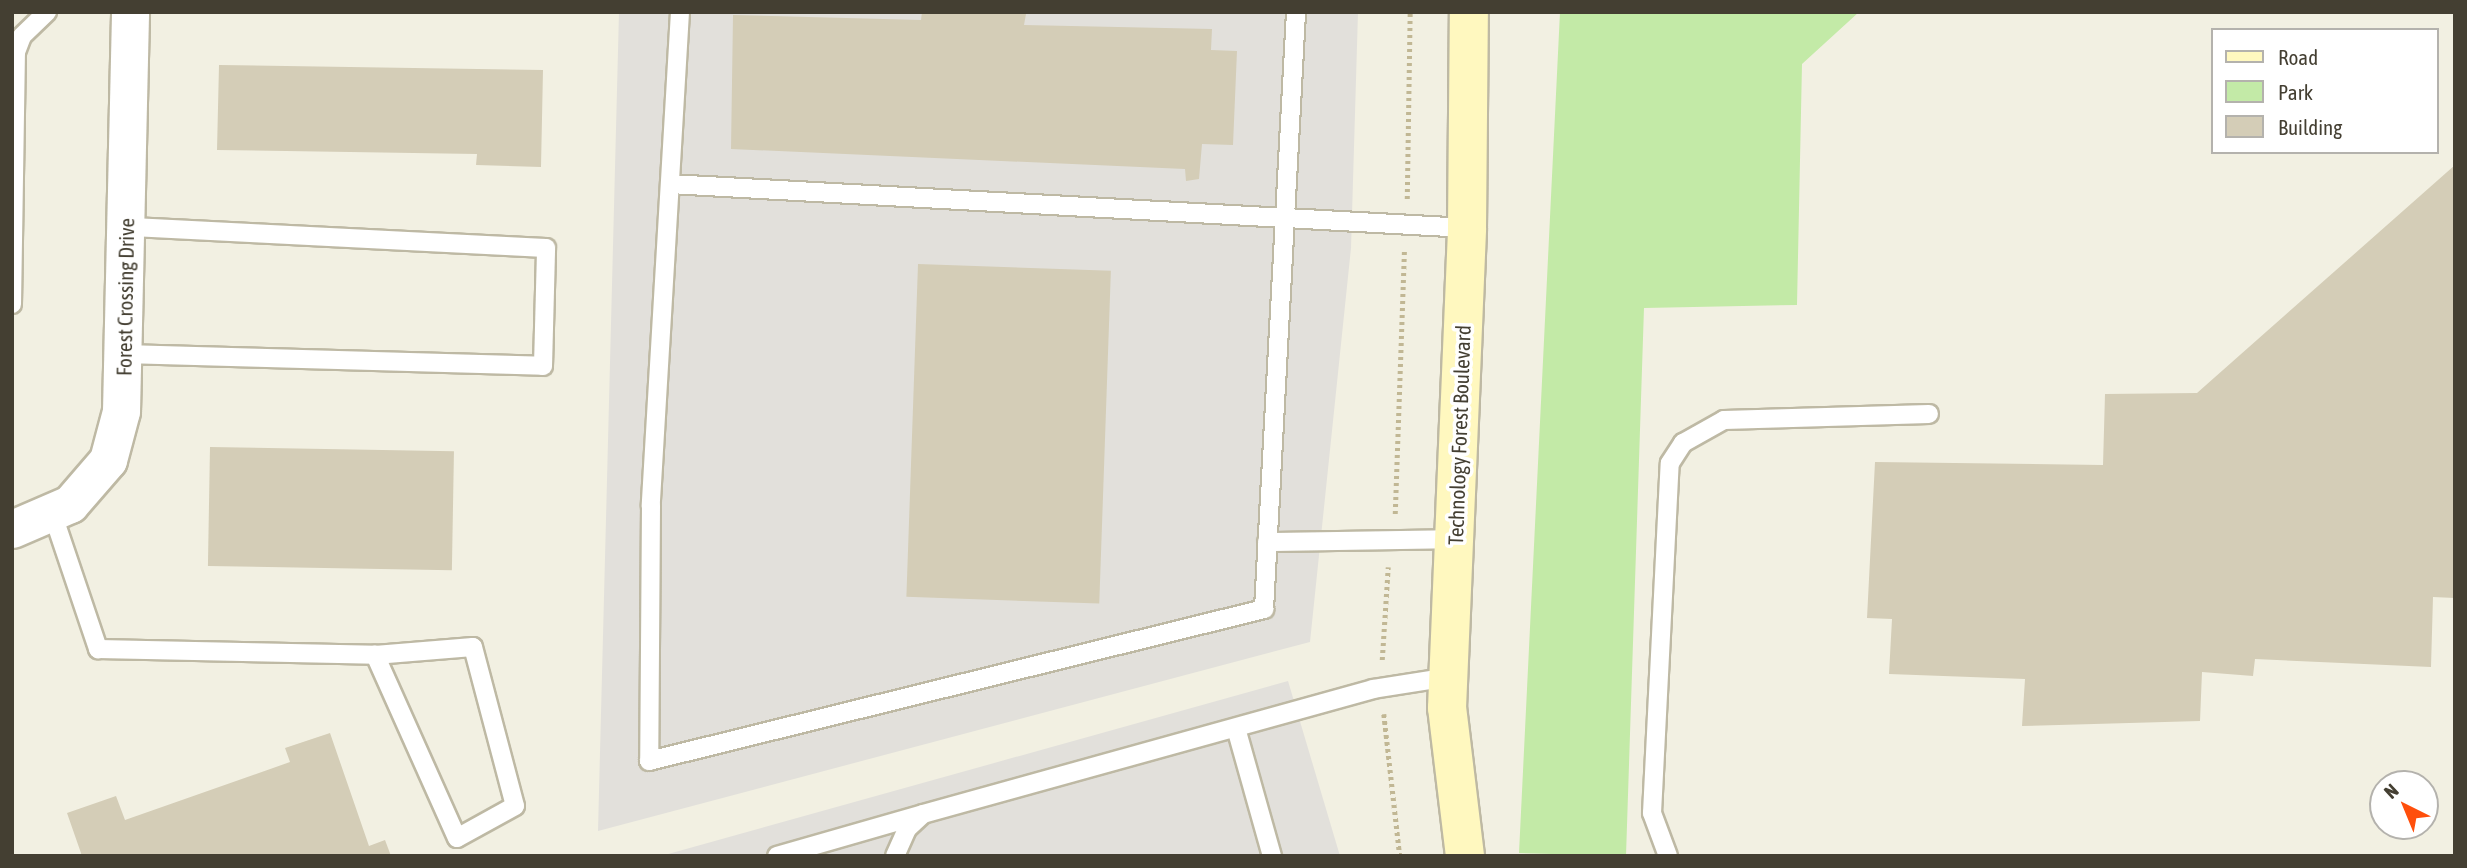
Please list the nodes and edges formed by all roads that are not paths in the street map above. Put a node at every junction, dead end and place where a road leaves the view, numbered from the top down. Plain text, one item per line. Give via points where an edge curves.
1 (47, 12) edge
2 (130, 12) edge
3 (680, 12) edge
4 (1296, 12) edge
5 (1469, 12) edge
6 (670, 184) junction
7 (1286, 219) junction
8 (127, 228) junction
9 (1466, 228) junction
10 (12, 304) edge
11 (124, 354) junction
12 (1929, 414) dead end
13 (52, 512) junction
14 (12, 529) edge
15 (1455, 540) junction
16 (1267, 542) junction
17 (375, 655) junction
18 (1448, 677) junction
19 (1236, 727) junction
20 (923, 814) junction
21 (777, 856) edge
22 (895, 856) edge
23 (1272, 856) edge
24 (1465, 856) edge
25 (1668, 856) edge

1 - 10 lane via 22,36 16,52
2 - 8 street, Forest Crossing Drive
3 - 6 lane
4 - 7 lane
5 - 9 street, Technology Forest Boulevard
6 - 7 lane
6 - 16 lane via 651,506 649,761 1264,610
7 - 9 lane
7 - 16 lane
8 - 11 street, Forest Crossing Drive
8 - 11 lane via 546,248 546,261 543,366
9 - 15 street, Technology Forest Boulevard
11 - 13 street, Forest Crossing Drive via 121,411 108,460 69,504
12 - 25 lane via 1724,420 1683,443 1670,463 1652,813
13 - 14 street, Forest Crossing Drive
13 - 17 lane via 97,649
15 - 16 lane
15 - 18 street, Technology Forest Boulevard
17 - 17 lane via 472,647 515,806 457,838
18 - 19 lane via 1383,688
18 - 24 street, Technology Forest Boulevard via 1447,708
19 - 20 lane
19 - 23 lane
20 - 21 lane
20 - 22 lane via 907,829

